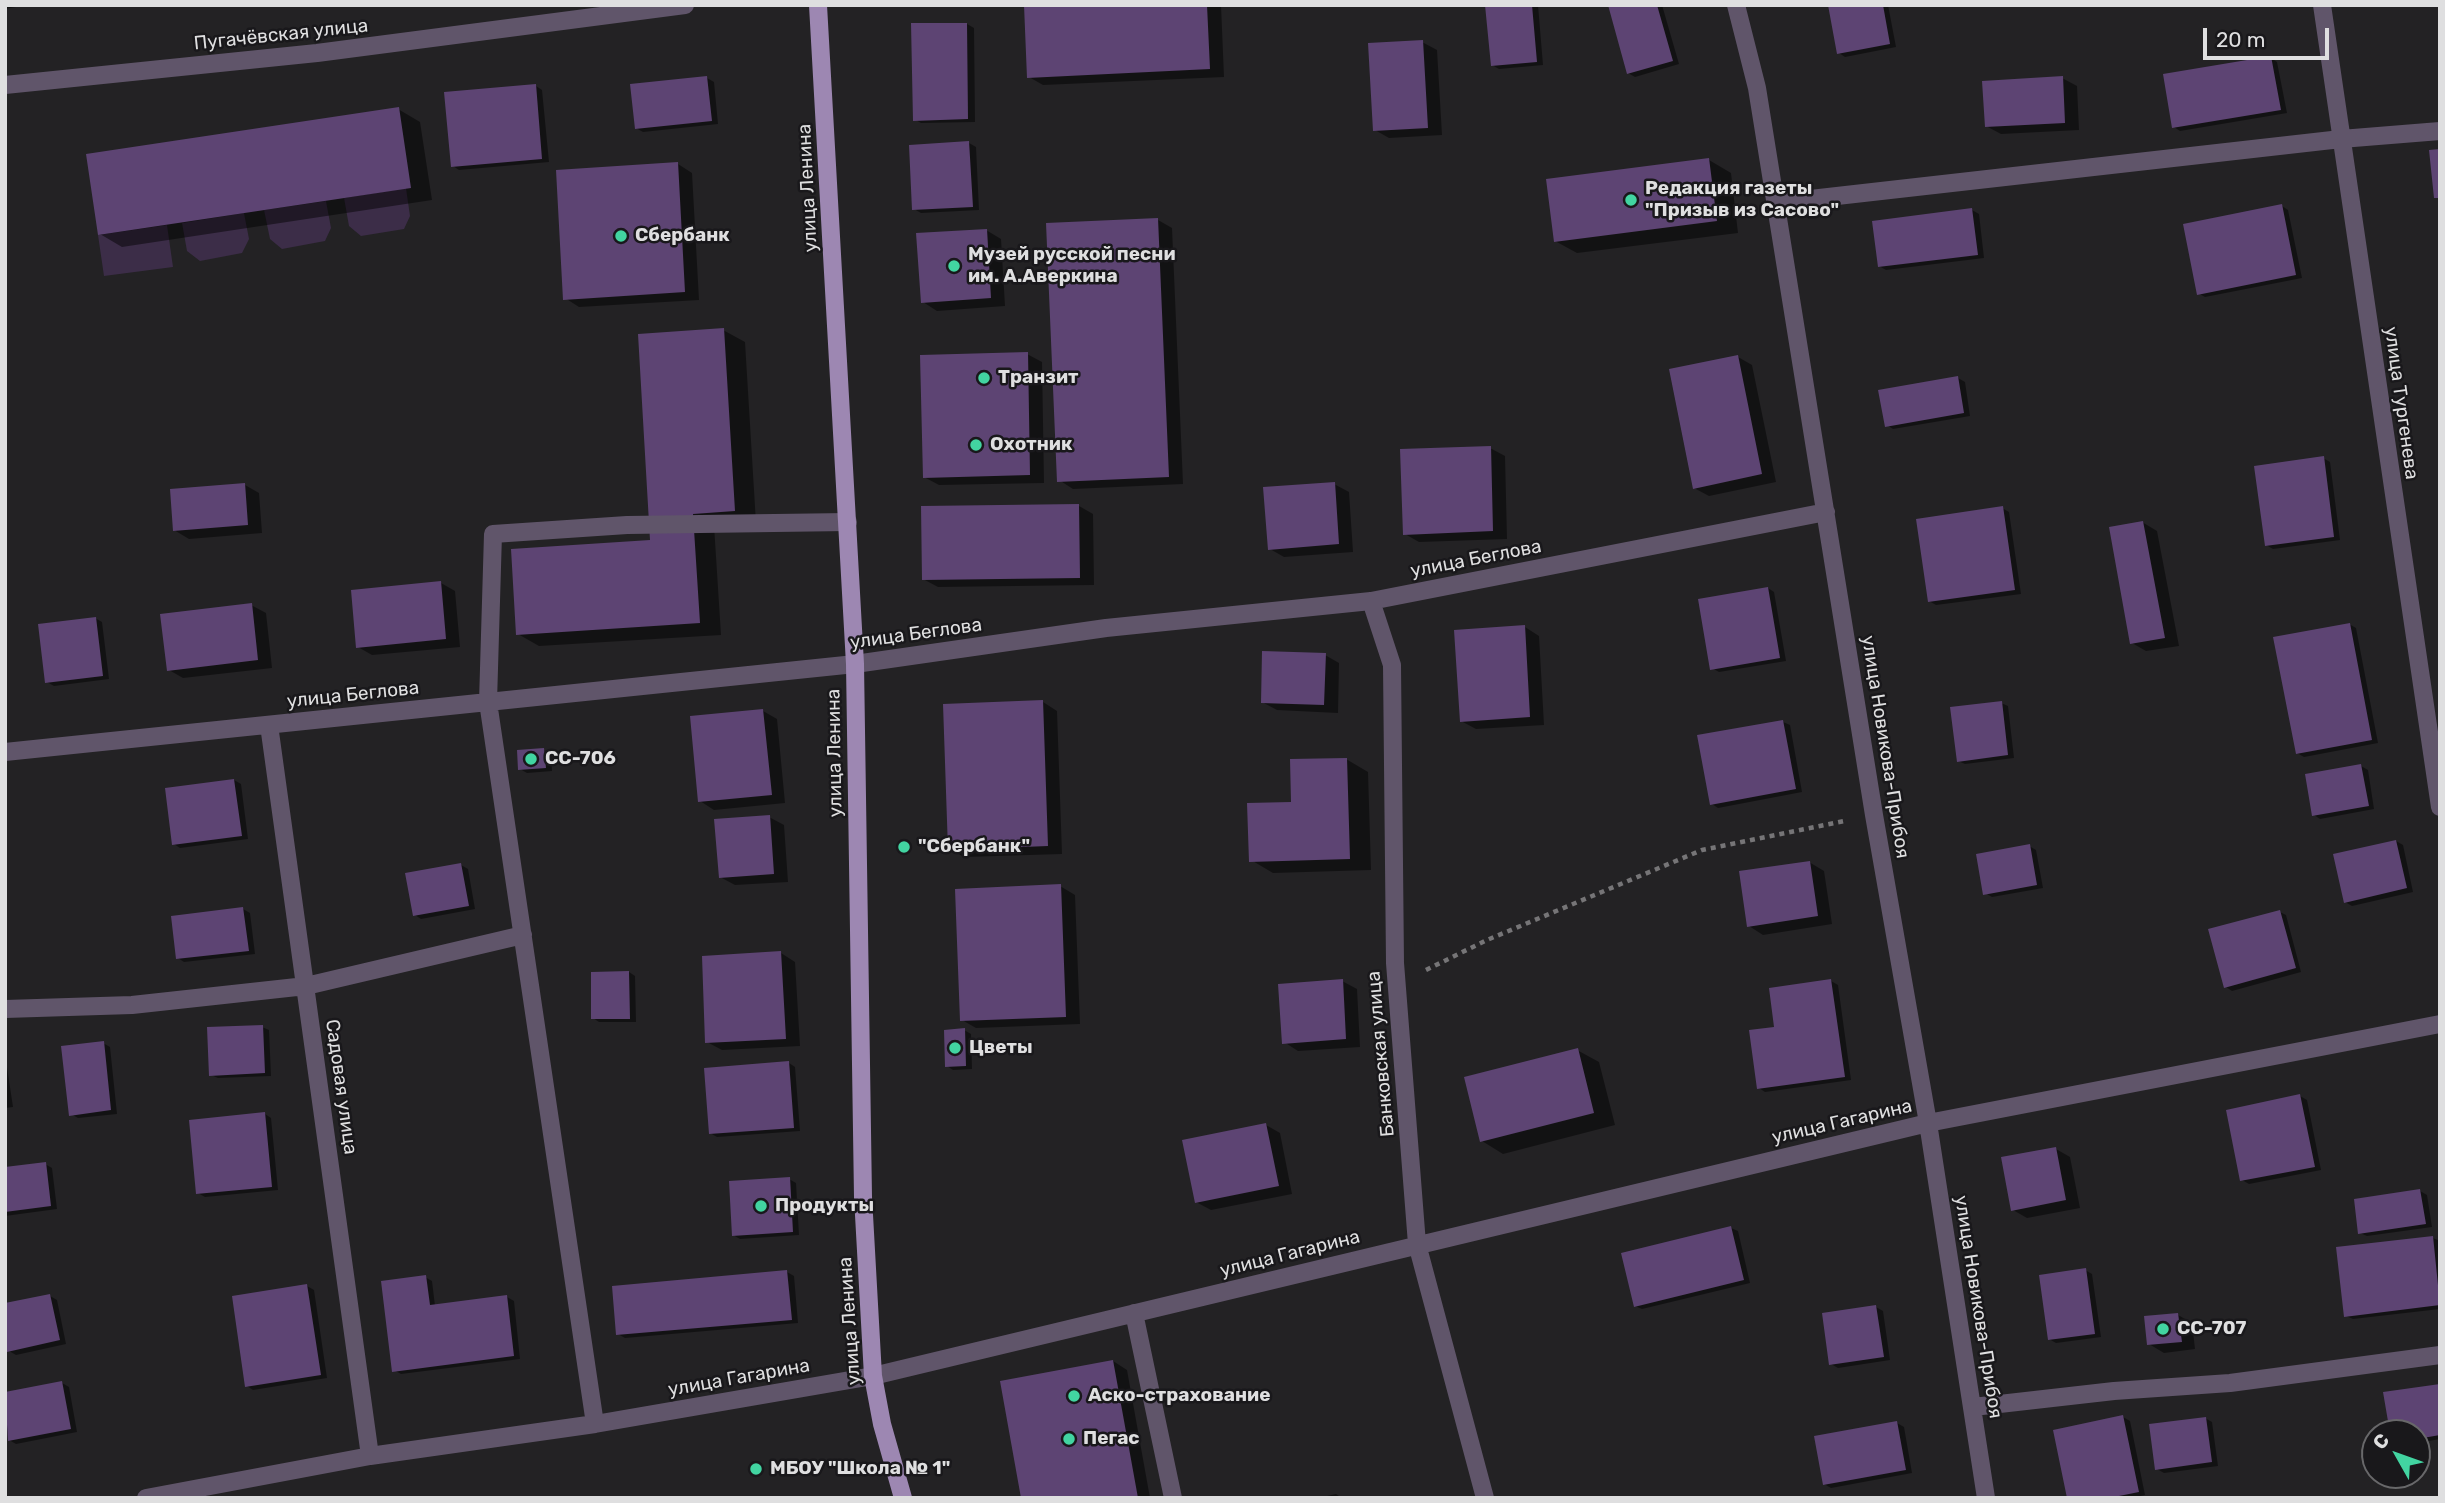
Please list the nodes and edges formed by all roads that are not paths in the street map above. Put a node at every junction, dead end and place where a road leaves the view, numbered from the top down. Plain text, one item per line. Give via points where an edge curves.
1 (685, 5) edge
2 (818, 5) edge
3 (1736, 5) edge
4 (2322, 5) edge
5 (5, 85) edge
6 (2440, 131) edge
7 (2341, 139) junction
8 (1775, 203) junction
9 (1826, 512) junction
10 (848, 523) junction
11 (1371, 601) junction
12 (855, 664) junction
13 (488, 702) junction
14 (269, 725) junction
15 (5, 752) edge
16 (2440, 807) edge
17 (523, 935) junction
18 (306, 986) junction
19 (5, 1009) edge
20 (2440, 1024) edge
21 (1928, 1123) junction
22 (1418, 1244) junction
23 (1134, 1313) junction
24 (2440, 1355) edge
25 (873, 1376) junction
26 (1973, 1406) junction
27 (595, 1424) junction
28 (370, 1456) junction
29 (146, 1498) edge
30 (903, 1498) edge
31 (1173, 1498) edge
32 (1485, 1498) edge
33 (1986, 1498) edge

1 - 5 street, Пугачёвская улица via 317,53
2 - 10 main road, улица Ленина
3 - 8 street, улица Новикова-Прибоя via 1756,88
4 - 7 street, улица Тургенева
6 - 7 street
7 - 8 street
7 - 16 street, улица Тургенева
8 - 9 street, улица Новикова-Прибоя
9 - 11 street, улица Беглова
9 - 21 street, улица Новикова-Прибоя
10 - 12 main road, улица Ленина
10 - 13 street via 628,525 493,534
11 - 12 street, улица Беглова via 1106,628
11 - 22 street, Банковская улица via 1392,665 1397,985
12 - 13 street, улица Беглова
12 - 25 main road, улица Ленина via 863,1197
13 - 14 street, улица Беглова
13 - 17 street
14 - 15 street, улица Беглова
14 - 18 street, Садовая улица
17 - 18 street
17 - 27 street
18 - 19 street via 132,1005
18 - 28 street, Садовая улица
20 - 21 street, улица Гагарина
21 - 22 street, улица Гагарина
21 - 26 street, улица Новикова-Прибоя
22 - 23 street, улица Гагарина
22 - 32 street, Банковская улица
23 - 25 street, улица Гагарина
23 - 31 street
24 - 26 street via 2230,1383
25 - 27 street, улица Гагарина
25 - 30 main road, улица Ленина
26 - 33 street, улица Новикова-Прибоя
27 - 28 street, улица Гагарина
28 - 29 street, улица Гагарина

